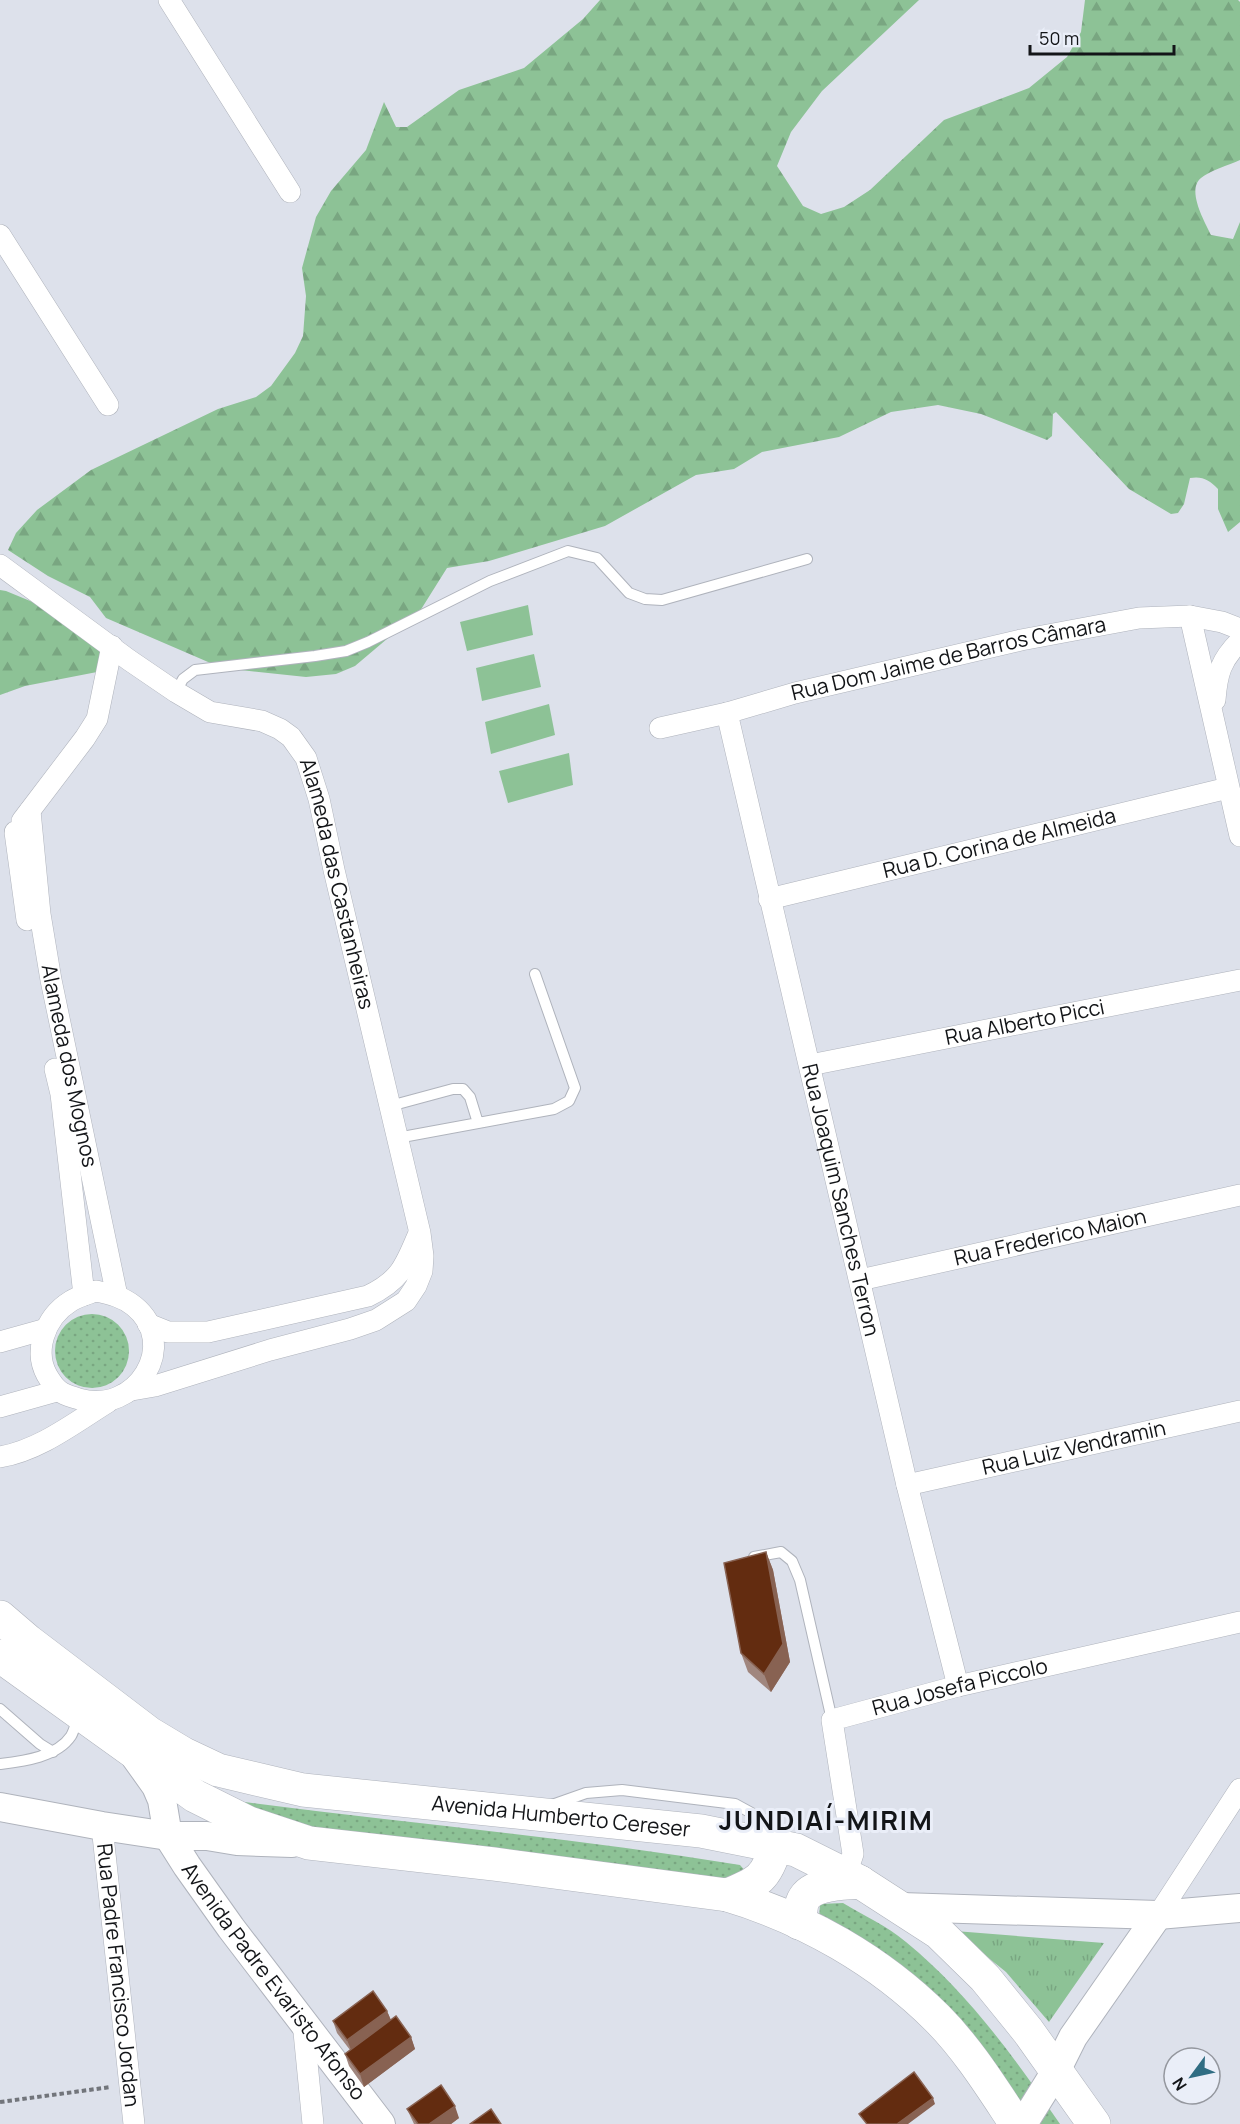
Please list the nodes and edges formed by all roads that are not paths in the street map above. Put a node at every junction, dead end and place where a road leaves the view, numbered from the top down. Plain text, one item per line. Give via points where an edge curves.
1 (169, 0) edge
2 (290, 192) dead end
3 (0, 235) edge
4 (108, 405) dead end
5 (807, 559) dead end
6 (0, 565) edge
7 (1190, 616) junction
8 (1240, 629) edge
9 (1240, 640) edge
10 (112, 646) junction
11 (176, 692) junction
12 (727, 713) junction
13 (1214, 716) junction
14 (660, 728) dead end
15 (1228, 788) junction
16 (16, 831) edge
17 (1240, 837) edge
18 (769, 899) junction
19 (535, 974) dead end
20 (1240, 980) edge
21 (810, 1065) junction
22 (390, 1106) junction
23 (478, 1123) junction
24 (397, 1138) junction
25 (1240, 1195) edge
26 (420, 1233) junction
27 (860, 1280) junction
28 (84, 1295) junction
29 (117, 1296) junction
30 (148, 1324) junction
31 (46, 1329) junction
32 (0, 1342) edge
33 (132, 1390) junction
34 (57, 1391) junction
35 (109, 1401) junction
36 (0, 1407) edge
37 (1240, 1411) edge
38 (0, 1457) edge
39 (907, 1485) junction
40 (743, 1560) edge
41 (0, 1617) edge
42 (1240, 1622) edge
43 (0, 1656) edge
44 (958, 1686) junction
45 (0, 1709) edge
46 (79, 1713) junction
47 (832, 1720) junction
48 (130, 1749) junction
49 (53, 1752) junction
50 (0, 1764) edge
51 (1240, 1789) edge
52 (0, 1807) edge
53 (102, 1826) junction
54 (168, 1836) junction
55 (309, 1843) junction
56 (786, 1848) junction
57 (853, 1878) junction
58 (727, 1895) junction
59 (901, 1907) junction
60 (1240, 1908) edge
61 (1158, 1915) junction
62 (799, 1923) junction
63 (303, 2022) junction
64 (1056, 2071) junction
65 (134, 2124) edge
66 (312, 2124) edge
67 (381, 2124) edge
68 (1017, 2124) edge
69 (1023, 2124) edge
70 (1094, 2124) edge

1 - 2 street
3 - 4 street
5 - 11 lane via 662,600 629,593 597,558 568,551 490,581 346,651 195,670 183,679
6 - 10 street, Alameda das Castanheiras
7 - 8 street, Rua Dom Jaime de Barros Câmara
7 - 12 street, Rua Dom Jaime de Barros Câmara via 1139,618 1021,640 795,693
7 - 13 street
9 - 13 street via 1220,666
10 - 11 street, Alameda das Castanheiras
10 - 16 street via 97,719
11 - 22 street, Alameda das Castanheiras via 210,712 262,721 279,729 291,737 306,758 319,799
12 - 14 street, Rua Dom Jaime de Barros Câmara
12 - 18 street, Rua Joaquim Sanches Terron
13 - 15 street
15 - 17 street
15 - 18 street, Rua D. Corina de Almeida
16 - 28 street, Alameda dos Mognos via 37,982 61,1094
16 - 29 street, Alameda dos Mognos via 40,914
18 - 21 street, Rua Joaquim Sanches Terron
19 - 23 lane via 574,1089 569,1101 554,1109
20 - 21 street, Rua Alberto Picci
21 - 27 street, Rua Joaquim Sanches Terron
22 - 23 lane via 463,1089 470,1096
22 - 24 street, Alameda das Castanheiras
23 - 24 lane
24 - 26 street, Alameda das Castanheiras
25 - 27 street, Rua Frederico Maion
26 - 30 street via 403,1270 387,1286 368,1296 208,1332 168,1332
26 - 33 street, Alameda das Castanheiras via 423,1271 416,1286 406,1300 376,1320
27 - 39 street, Rua Joaquim Sanches Terron
28 - 29 street via 96,1291
28 - 31 street via 62,1308
29 - 30 street via 135,1307
30 - 33 street via 152,1360
31 - 32 street
31 - 34 street via 40,1349 46,1376
33 - 35 street
34 - 35 street via 90,1402
34 - 36 street
35 - 38 street via 50,1438 14,1455
37 - 39 street, Rua Luiz Vendramin
39 - 44 street, Rua Joaquim Sanches Terron
40 - 47 lane via 781,1552 792,1561 800,1580
41 - 56 main road, Avenida Humberto Cereser via 149,1733 218,1770 303,1790 701,1831
42 - 44 street, Rua Josefa Piccolo
43 - 46 main road
44 - 47 street, Rua Josefa Piccolo
45 - 49 lane
46 - 48 main road
46 - 49 lane via 72,1734
47 - 57 street via 853,1854
48 - 54 street via 156,1786
48 - 55 main road via 195,1796 249,1823
49 - 50 lane
51 - 61 street
52 - 53 street
53 - 54 street
53 - 65 street, Rua Padre Francisco Jordan
54 - 55 street
54 - 63 street, Avenida Padre Evaristo Afonso via 231,1928
55 - 58 main road
56 - 57 main road, Avenida Humberto Cereser
56 - 58 main road via 764,1876
57 - 59 main road, Avenida Humberto Cereser
57 - 62 main road via 820,1887 806,1896
58 - 62 main road
59 - 61 street
59 - 64 main road, Avenida Humberto Cereser via 939,1933 985,1978
60 - 61 street
61 - 64 street via 1087,2015
62 - 68 main road via 871,1962 901,1984 964,2050
63 - 66 street
63 - 67 street, Avenida Padre Evaristo Afonso
64 - 69 street
64 - 70 main road, Avenida Humberto Cereser

